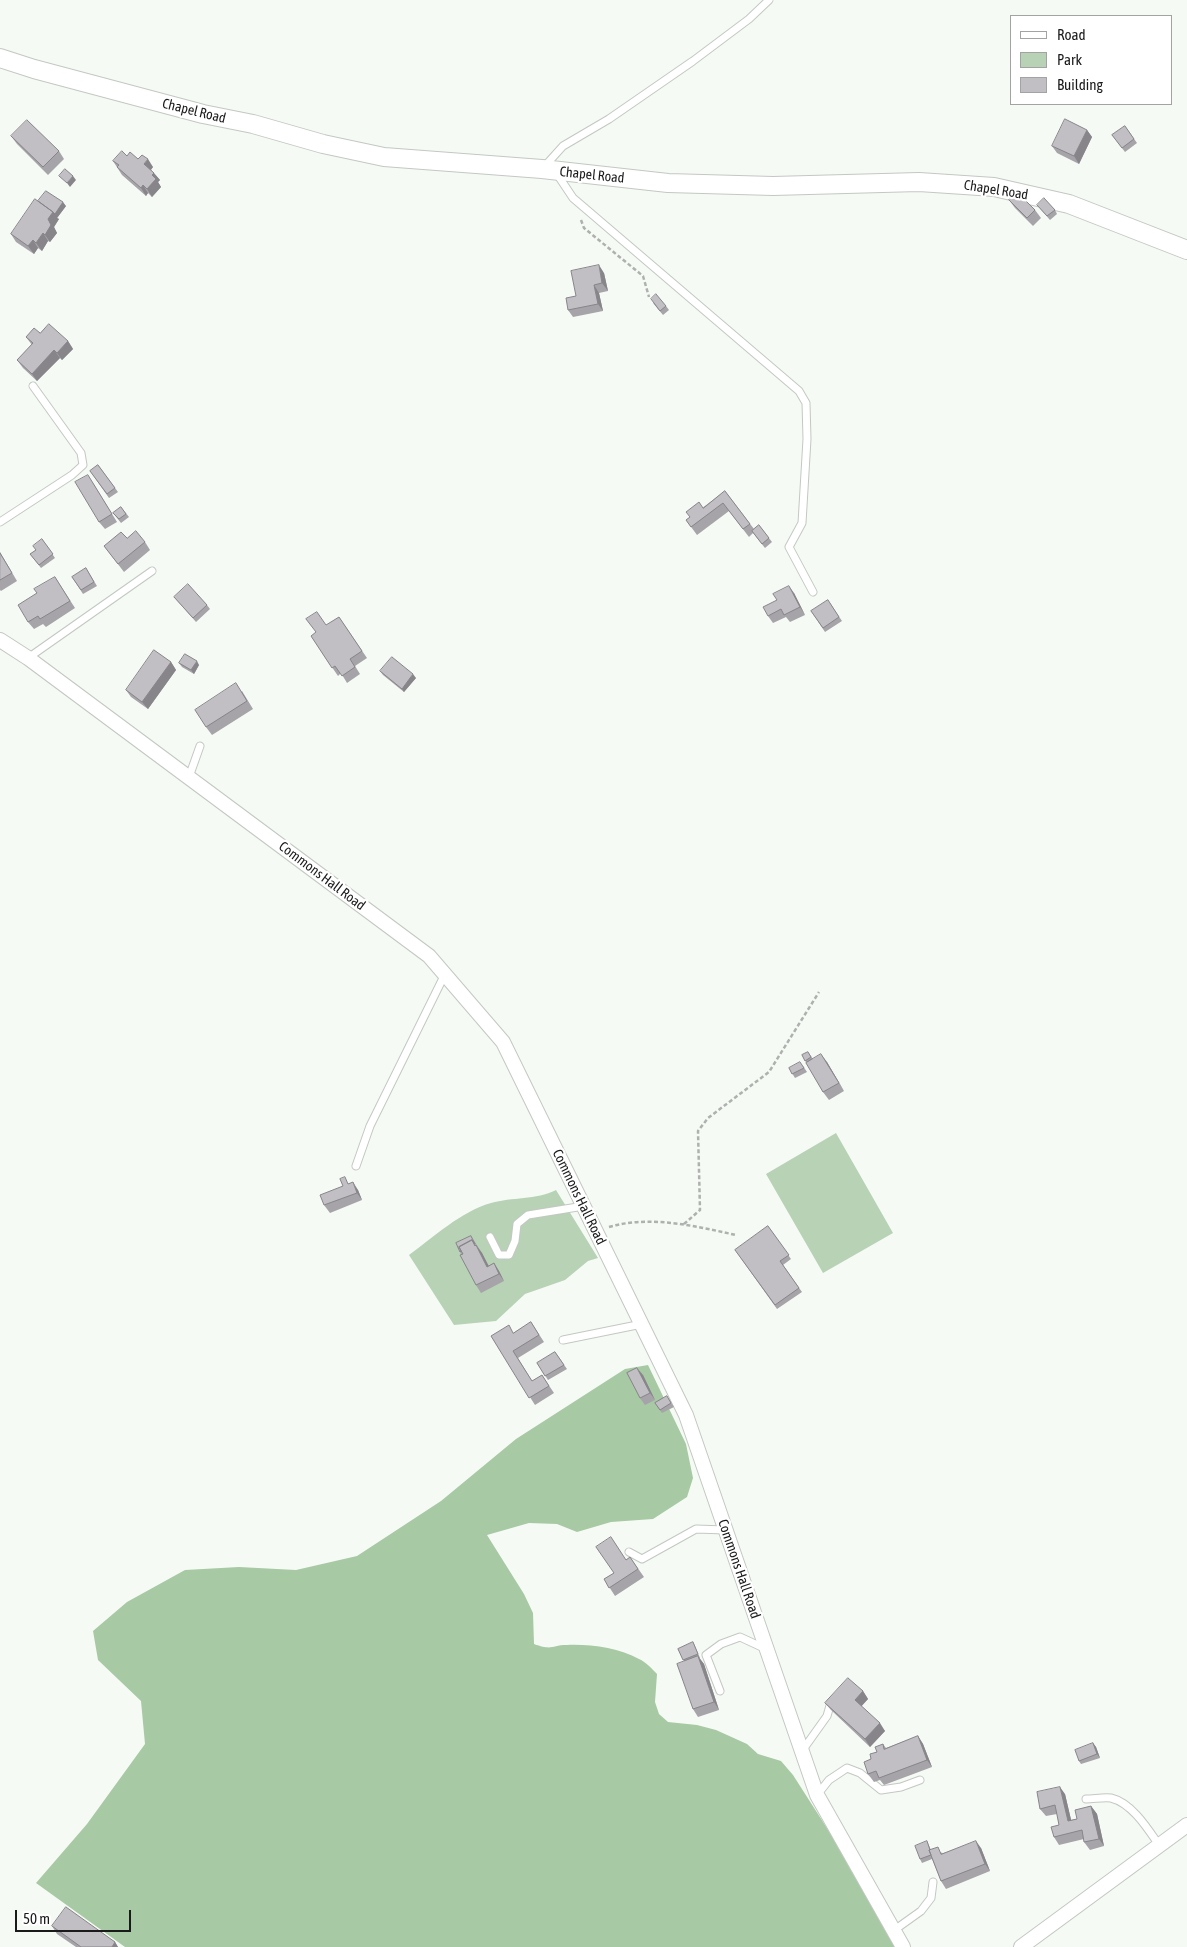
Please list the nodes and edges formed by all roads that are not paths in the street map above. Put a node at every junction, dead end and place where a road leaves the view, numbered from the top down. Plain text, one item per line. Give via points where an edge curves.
1 (769, 0) edge
2 (0, 58) edge
3 (549, 170) junction
4 (1187, 250) edge
5 (33, 386) dead end
6 (0, 522) edge
7 (152, 571) dead end
8 (813, 592) dead end
9 (0, 640) edge
10 (28, 658) junction
11 (200, 746) dead end
12 (189, 777) junction
13 (445, 974) junction
14 (356, 1166) dead end
15 (584, 1206) junction
16 (490, 1237) dead end
17 (642, 1324) junction
18 (563, 1340) dead end
19 (726, 1530) junction
20 (628, 1552) dead end
21 (767, 1649) junction
22 (720, 1691) dead end
23 (831, 1702) edge
24 (802, 1751) junction
25 (920, 1780) dead end
26 (817, 1795) junction
27 (1086, 1799) dead end
28 (1187, 1825) edge
29 (1181, 1834) edge
30 (1159, 1845) junction
31 (933, 1882) dead end
32 (893, 1930) junction
33 (904, 1947) edge
34 (1021, 1947) edge

1 - 3 lane via 693,61 563,146
2 - 3 street, Chapel Road via 203,114 384,157
3 - 4 street, Chapel Road via 677,184 773,186 919,182 994,187 1069,204
3 - 8 lane via 573,198 799,391 806,404 807,438 802,523 789,547
5 - 6 lane via 81,453 83,465
7 - 10 lane
9 - 10 street, Commons Hall Road
10 - 12 street, Commons Hall Road
11 - 12 lane
12 - 13 street, Commons Hall Road via 429,956
13 - 14 lane via 370,1126
13 - 15 street, Commons Hall Road via 503,1042
15 - 16 lane via 528,1215 517,1224 509,1255 499,1255
15 - 17 street, Commons Hall Road
17 - 18 lane
17 - 19 street, Commons Hall Road via 686,1415
19 - 20 lane via 696,1529 642,1559
19 - 21 street, Commons Hall Road
21 - 22 lane via 740,1637 721,1644 706,1655
21 - 24 street, Commons Hall Road
23 - 24 lane via 828,1716
24 - 26 street, Commons Hall Road
25 - 26 lane via 881,1790 860,1773 847,1768 829,1780
26 - 32 street, Commons Hall Road
27 - 30 lane via 1110,1798 1117,1801 1145,1825
28 - 29 street
29 - 30 street
30 - 34 street
31 - 32 lane via 931,1898 921,1911
32 - 33 street, Commons Hall Road

